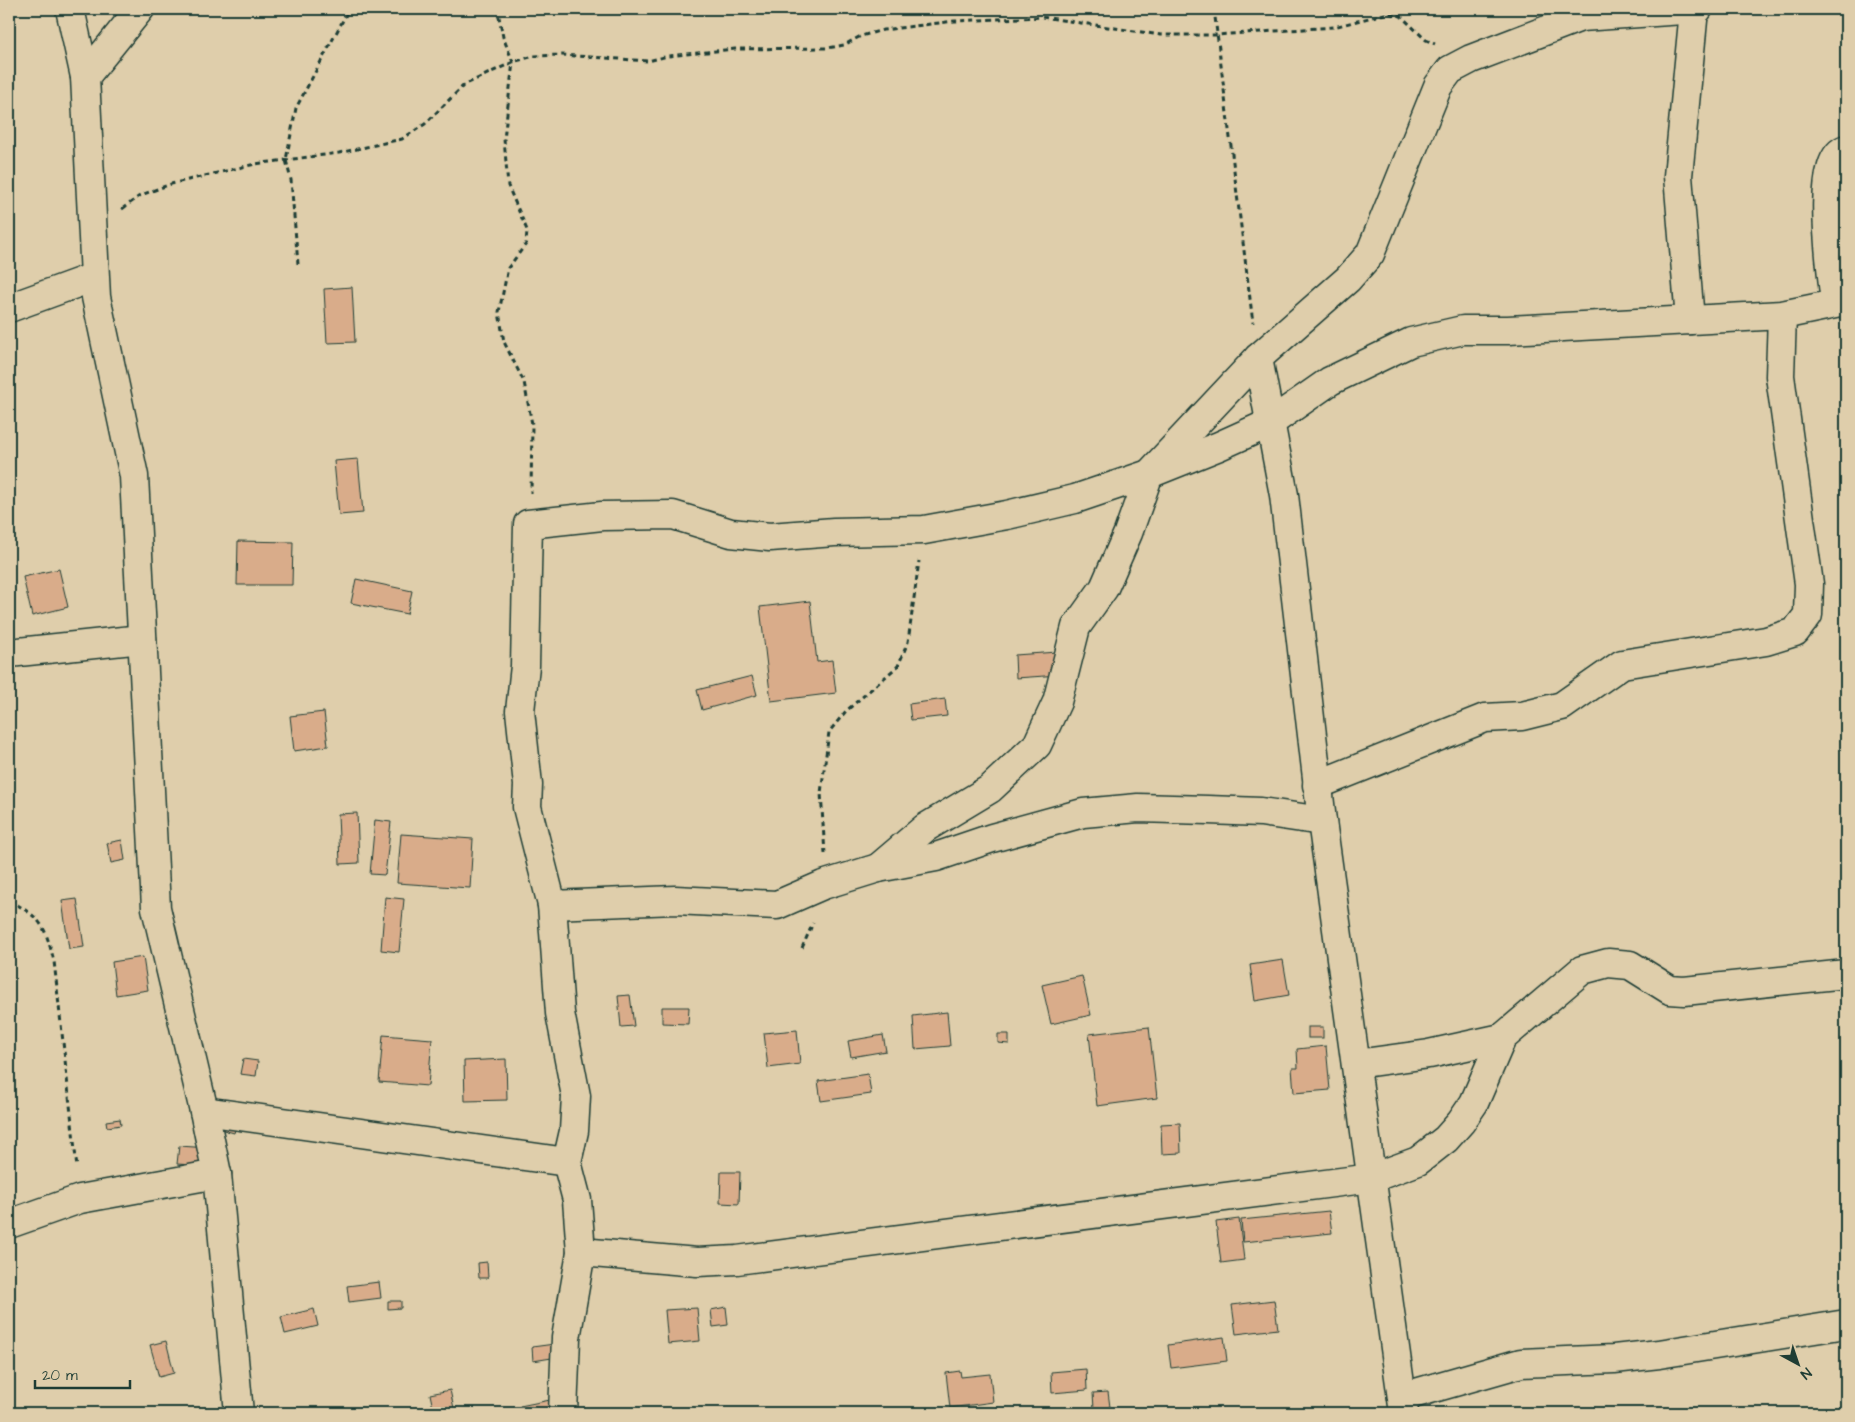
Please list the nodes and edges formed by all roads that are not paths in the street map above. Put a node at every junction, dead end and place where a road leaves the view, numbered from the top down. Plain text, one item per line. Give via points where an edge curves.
1 (70, 9) edge
2 (140, 9) edge
3 (1696, 9) edge
4 (85, 77) junction
5 (1846, 149) edge
6 (94, 277) junction
7 (1841, 304) edge
8 (9, 308) edge
9 (1782, 315) junction
10 (1690, 320) junction
11 (1258, 358) junction
12 (1270, 423) junction
13 (1149, 474) junction
14 (142, 639) junction
15 (9, 653) edge
16 (1318, 785) junction
17 (1322, 821) junction
18 (878, 868) junction
19 (552, 905) junction
20 (1846, 974) edge
21 (1502, 1038) junction
22 (1356, 1064) junction
23 (204, 1111) junction
24 (567, 1162) junction
25 (217, 1174) junction
26 (1372, 1178) junction
27 (9, 1224) edge
28 (581, 1252) junction
29 (1846, 1324) edge
30 (1403, 1405) edge
31 (239, 1413) edge
32 (562, 1413) edge

1 - 4 street
2 - 4 street
3 - 10 street via 1678,176
3 - 11 street via 1582,17 1450,70 1438,86 1370,254 1348,279
4 - 6 street
5 - 7 street via 1835,158 1826,204
6 - 8 street
6 - 14 street via 134,476
7 - 9 street
9 - 10 street
9 - 16 street via 1780,376 1809,584 1808,615 1795,632 1766,641 1622,664 1562,706 1522,716 1485,718
10 - 12 street via 1463,330 1411,342 1330,381
11 - 12 street
11 - 13 street
12 - 13 street
12 - 16 street via 1284,495
13 - 18 street via 1104,588 1076,628 1057,702 1037,745 990,789 924,828
13 - 19 street via 1075,499 924,530 770,537 731,533 673,515 642,514 528,524 525,666 520,711 528,784 527,807
14 - 15 street
14 - 23 street via 156,908
16 - 17 street
17 - 18 street via 1261,812 1138,808 1083,813 992,838 936,858
17 - 22 street
18 - 19 street via 777,905 675,900
19 - 24 street via 560,1013 576,1096 574,1131
20 - 21 street via 1670,990 1630,965 1608,962 1582,970
21 - 22 street via 1428,1054
21 - 26 street via 1474,1103 1446,1139 1418,1161
22 - 26 street
23 - 24 street
23 - 25 street
24 - 28 street via 577,1200
25 - 27 street via 80,1199
25 - 31 street
26 - 28 street via 737,1260 697,1262
26 - 30 street
28 - 32 street via 566,1338
29 - 30 street via 1659,1354 1521,1363

